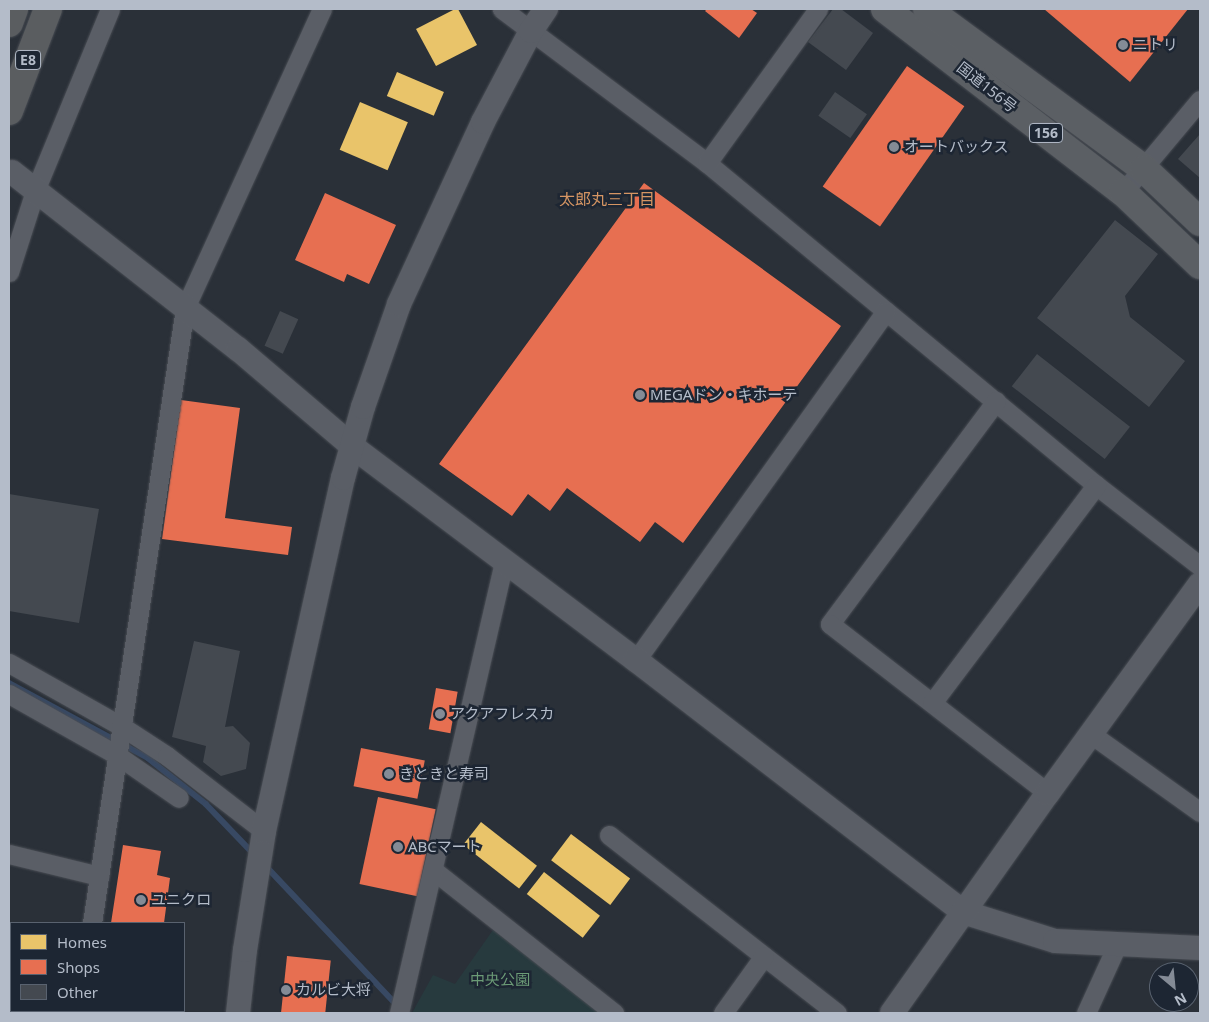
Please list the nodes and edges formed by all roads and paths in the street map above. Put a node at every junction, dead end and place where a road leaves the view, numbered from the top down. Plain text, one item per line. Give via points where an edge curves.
1 (14, 9) edge
2 (48, 9) edge
3 (110, 9) edge
4 (322, 9) edge
5 (502, 9) edge
6 (546, 9) edge
7 (818, 9) edge
8 (885, 9) edge
9 (927, 9) edge
10 (9, 23) edge
11 (531, 31) junction
12 (1200, 100) edge
13 (9, 111) edge
14 (707, 163) junction
15 (1144, 169) junction
16 (12, 172) dead end
17 (35, 191) junction
18 (1123, 192) junction
19 (1200, 222) edge
20 (1200, 265) edge
21 (9, 272) edge
22 (186, 308) junction
23 (886, 311) junction
24 (996, 401) junction
25 (353, 447) junction
26 (1096, 485) junction
27 (504, 561) junction
28 (1200, 566) edge
29 (1200, 584) edge
30 (636, 660) junction
31 (9, 663) edge
32 (9, 694) edge
33 (932, 703) junction
34 (1091, 734) junction
35 (119, 741) junction
36 (1048, 793) junction
37 (179, 798) dead end
38 (1200, 812) edge
39 (264, 831) junction
40 (609, 835) dead end
41 (9, 854) edge
42 (433, 870) junction
43 (99, 876) junction
44 (963, 912) junction
45 (92, 922) edge
46 (1117, 945) junction
47 (1200, 948) edge
48 (764, 956) junction
49 (238, 1013) edge
50 (399, 1013) edge
51 (614, 1013) edge
52 (723, 1013) edge
53 (837, 1013) edge
54 (892, 1013) edge
55 (1086, 1013) edge

1 - 10 highway
2 - 13 highway, E8
3 - 17 street
4 - 22 street
5 - 11 street
6 - 11 street
7 - 14 street
8 - 18 highway, 国道156号 / 156
9 - 15 highway, 国道156号 / 156
11 - 14 street
11 - 25 street via 483,122 399,304 363,407
12 - 15 street
14 - 23 street
15 - 18 street
15 - 19 highway, 国道156号 / 156
16 - 17 street
17 - 21 street
17 - 22 street
18 - 20 highway, 国道156号 / 156
22 - 25 street
22 - 35 street
23 - 24 street
23 - 30 street
24 - 26 street
24 - 33 street via 830,624
25 - 27 street
25 - 39 street via 343,478
26 - 28 street
26 - 33 street
27 - 30 street
27 - 42 street
29 - 34 street
30 - 44 street
31 - 35 street
32 - 35 street
33 - 36 street
34 - 36 street
34 - 38 street
35 - 37 street
35 - 39 street via 167,756
35 - 43 street
36 - 44 street
39 - 49 street
40 - 48 street
41 - 43 street
42 - 50 street
42 - 51 street
43 - 45 street
44 - 46 street via 1056,941
44 - 54 street
46 - 47 street
46 - 55 street
48 - 52 street
48 - 53 street

